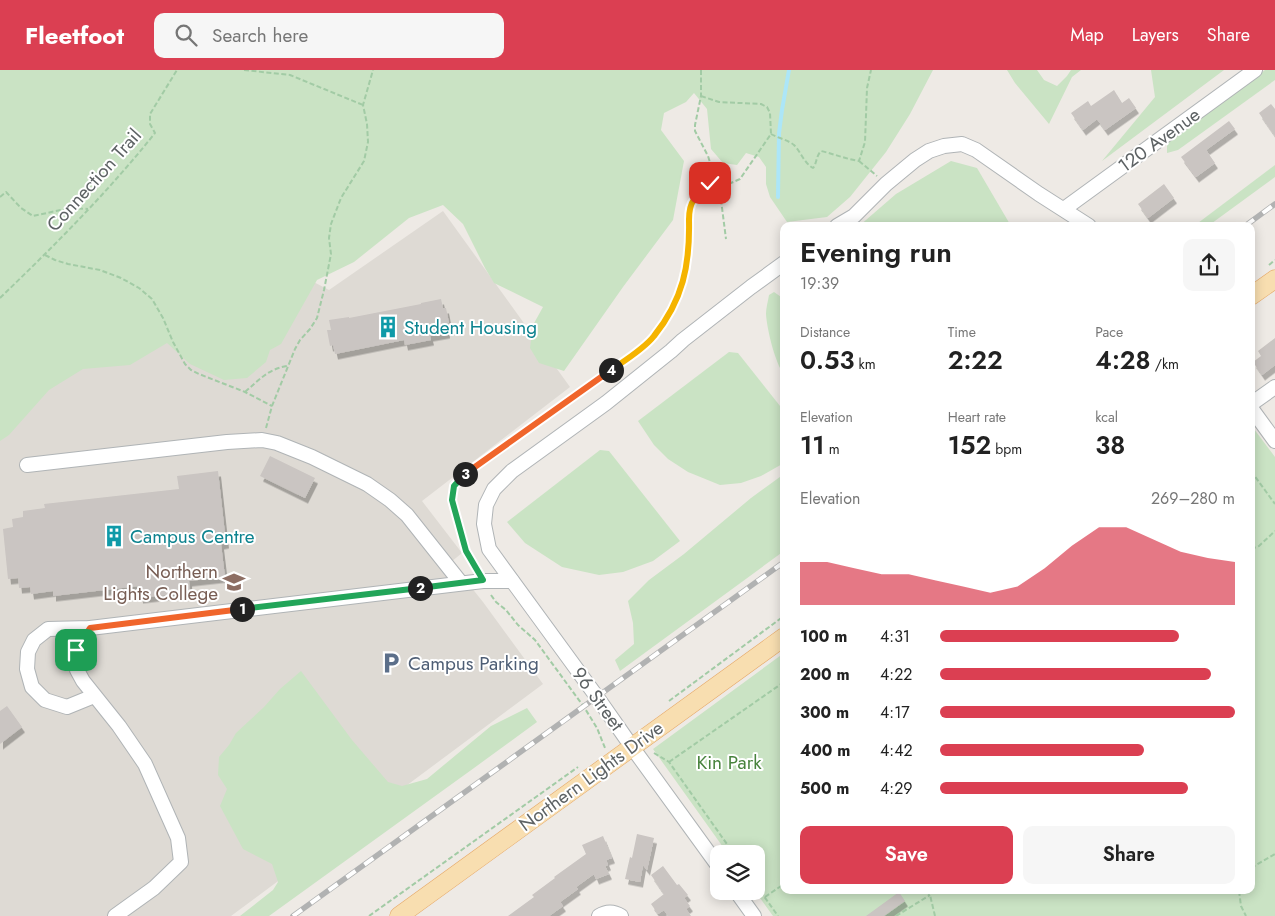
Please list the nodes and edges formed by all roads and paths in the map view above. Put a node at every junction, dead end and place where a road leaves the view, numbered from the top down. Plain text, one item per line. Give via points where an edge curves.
1 (177, 70) edge
2 (244, 70) edge
3 (373, 70) edge
4 (702, 70) edge
5 (872, 70) edge
6 (1255, 70) edge
7 (701, 96) junction
8 (363, 106) junction
9 (771, 134) junction
10 (860, 161) junction
11 (715, 178) junction
12 (886, 184) junction
13 (724, 186) junction
14 (710, 188) junction
15 (720, 192) junction
16 (0, 197) edge
17 (88, 208) junction
18 (1064, 210) junction
19 (844, 222) edge
20 (1083, 222) edge
21 (726, 239) dead end
22 (45, 255) junction
23 (780, 266) edge
24 (1275, 279) edge
25 (1255, 293) edge
26 (0, 298) edge
27 (288, 366) junction
28 (1275, 387) edge
29 (245, 392) junction
30 (1255, 401) edge
31 (272, 406) junction
32 (1255, 414) edge
33 (262, 440) junction
34 (1275, 441) edge
35 (27, 465) dead end
36 (1255, 476) edge
37 (1275, 504) edge
38 (1275, 531) edge
39 (1255, 548) edge
40 (483, 580) junction
41 (512, 581) junction
42 (461, 583) junction
43 (780, 619) edge
44 (90, 628) junction
45 (780, 640) edge
46 (780, 685) edge
47 (94, 696) junction
48 (663, 705) dead end
49 (605, 747) dead end
50 (632, 747) junction
51 (649, 751) dead end
52 (669, 762) junction
53 (582, 764) dead end
54 (728, 845) edge
55 (1275, 854) edge
56 (710, 855) edge
57 (1255, 866) edge
58 (780, 887) edge
59 (1239, 894) edge
60 (930, 895) joint
61 (765, 897) joint
62 (742, 900) edge
63 (618, 914) edge
64 (115, 916) edge
65 (369, 916) edge
66 (399, 916) edge
67 (599, 916) edge
68 (754, 916) edge
69 (778, 916) edge
70 (896, 916) edge
71 (935, 916) edge
72 (1246, 916) edge

1 - 17 path, Connection Trail via 150,114 150,124 155,133
2 - 8 path via 290,75
3 - 8 path
4 - 7 path
5 - 10 path via 867,88 865,142
6 - 18 street, 120 Avenue
7 - 9 path via 719,102 762,104 770,113
7 - 11 path via 695,126
8 - 27 path via 368,142 364,161 341,198 331,224 328,238 331,254 317,318 300,340
9 - 10 path via 793,144 813,168 821,151
9 - 13 path via 740,178
10 - 12 path
11 - 13 path via 722,180
11 - 14 path
12 - 18 street via 929,151 962,144 976,150
12 - 19 street
13 - 15 path
14 - 15 path via 715,193
14 - 40 path via 690,205 689,253 684,279 678,299 653,338 462,476 454,486 452,500 466,551
15 - 21 path
16 - 17 path via 6,192 33,216 70,208
17 - 22 path, Connection Trail
18 - 20 street
22 - 26 path, Connection Trail
22 - 29 path via 68,264 100,270 139,288 152,299 191,370
23 - 41 street, 96 Street via 606,403 512,471 494,489 486,505 484,524 487,541 489,549
24 - 25 main road
27 - 29 path via 269,372
27 - 31 path
28 - 30 street
29 - 31 path
31 - 33 path
32 - 34 street
33 - 35 street
33 - 42 street via 304,453 367,484 390,500 407,514
36 - 37 path
38 - 39 path
40 - 41 street
40 - 42 street
40 - 49 path via 496,602 535,640 584,706
41 - 50 street, 96 Street
42 - 44 street
43 - 48 path
44 - 47 street via 76,650 77,670
44 - 47 street via 48,629 34,640 28,652 27,668 32,687 45,700 67,707
45 - 50 main road, Northern Lights Drive
46 - 52 path
47 - 64 street via 145,764 178,838 181,862 154,888
50 - 56 street, 96 Street
50 - 66 main road, Northern Lights Drive
51 - 52 path
52 - 54 path
53 - 65 path
55 - 57 path
58 - 61 path
59 - 72 path
60 - 70 path
60 - 71 path
61 - 69 path
62 - 68 street
63 - 67 street

